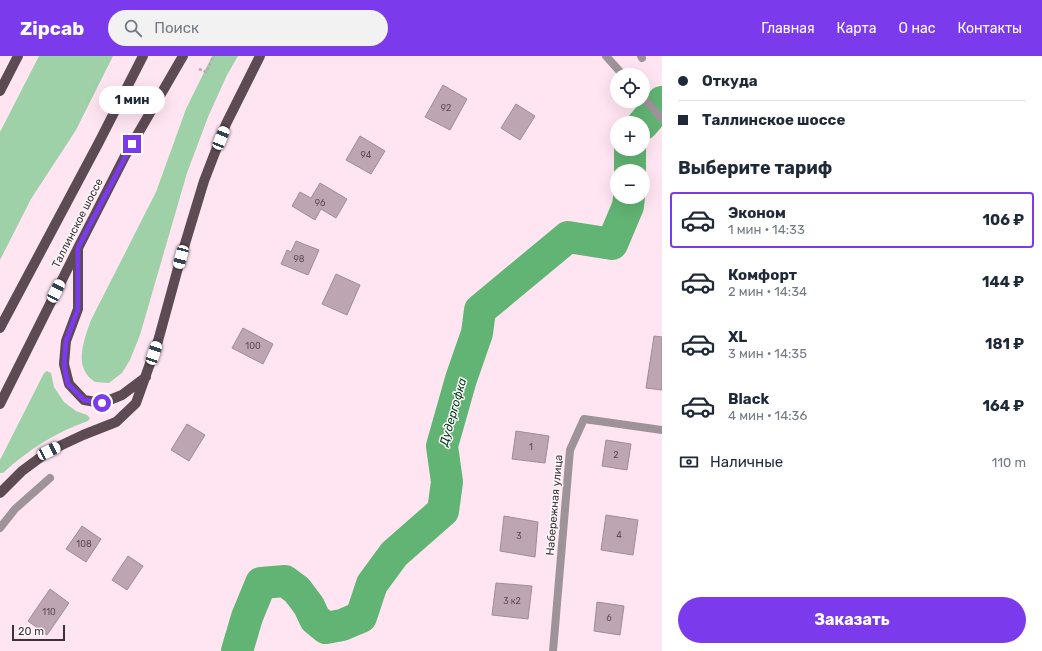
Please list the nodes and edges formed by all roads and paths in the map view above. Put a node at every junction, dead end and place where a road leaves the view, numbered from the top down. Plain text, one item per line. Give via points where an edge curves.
1 (18, 56) edge
2 (143, 56) edge
3 (183, 56) edge
4 (214, 56) edge
5 (260, 56) edge
6 (606, 56) edge
7 (617, 68) edge
8 (199, 69) dead end
9 (0, 91) edge
10 (650, 105) edge
11 (662, 119) edge
12 (78, 248) junction
13 (2, 322) edge
14 (0, 328) edge
15 (146, 377) junction
16 (0, 404) edge
17 (662, 430) edge
18 (50, 478) dead end
19 (0, 493) edge
20 (0, 528) edge
21 (553, 651) edge

1 - 9 main road
2 - 13 main road, Таллинское шоссе
3 - 12 main road, Таллинское шоссе via 125,156
4 - 8 path via 206,72
5 - 15 main road via 226,124 204,181
6 - 7 street
10 - 11 street
12 - 15 main road via 78,309 66,341 64,364 68,384 84,400 102,403 122,395
12 - 16 main road, Таллинское шоссе
13 - 14 main road, Таллинское шоссе
15 - 19 main road via 136,403 116,422 49,451
17 - 21 street, Набережная улица via 584,419 570,450
18 - 20 street via 15,509

